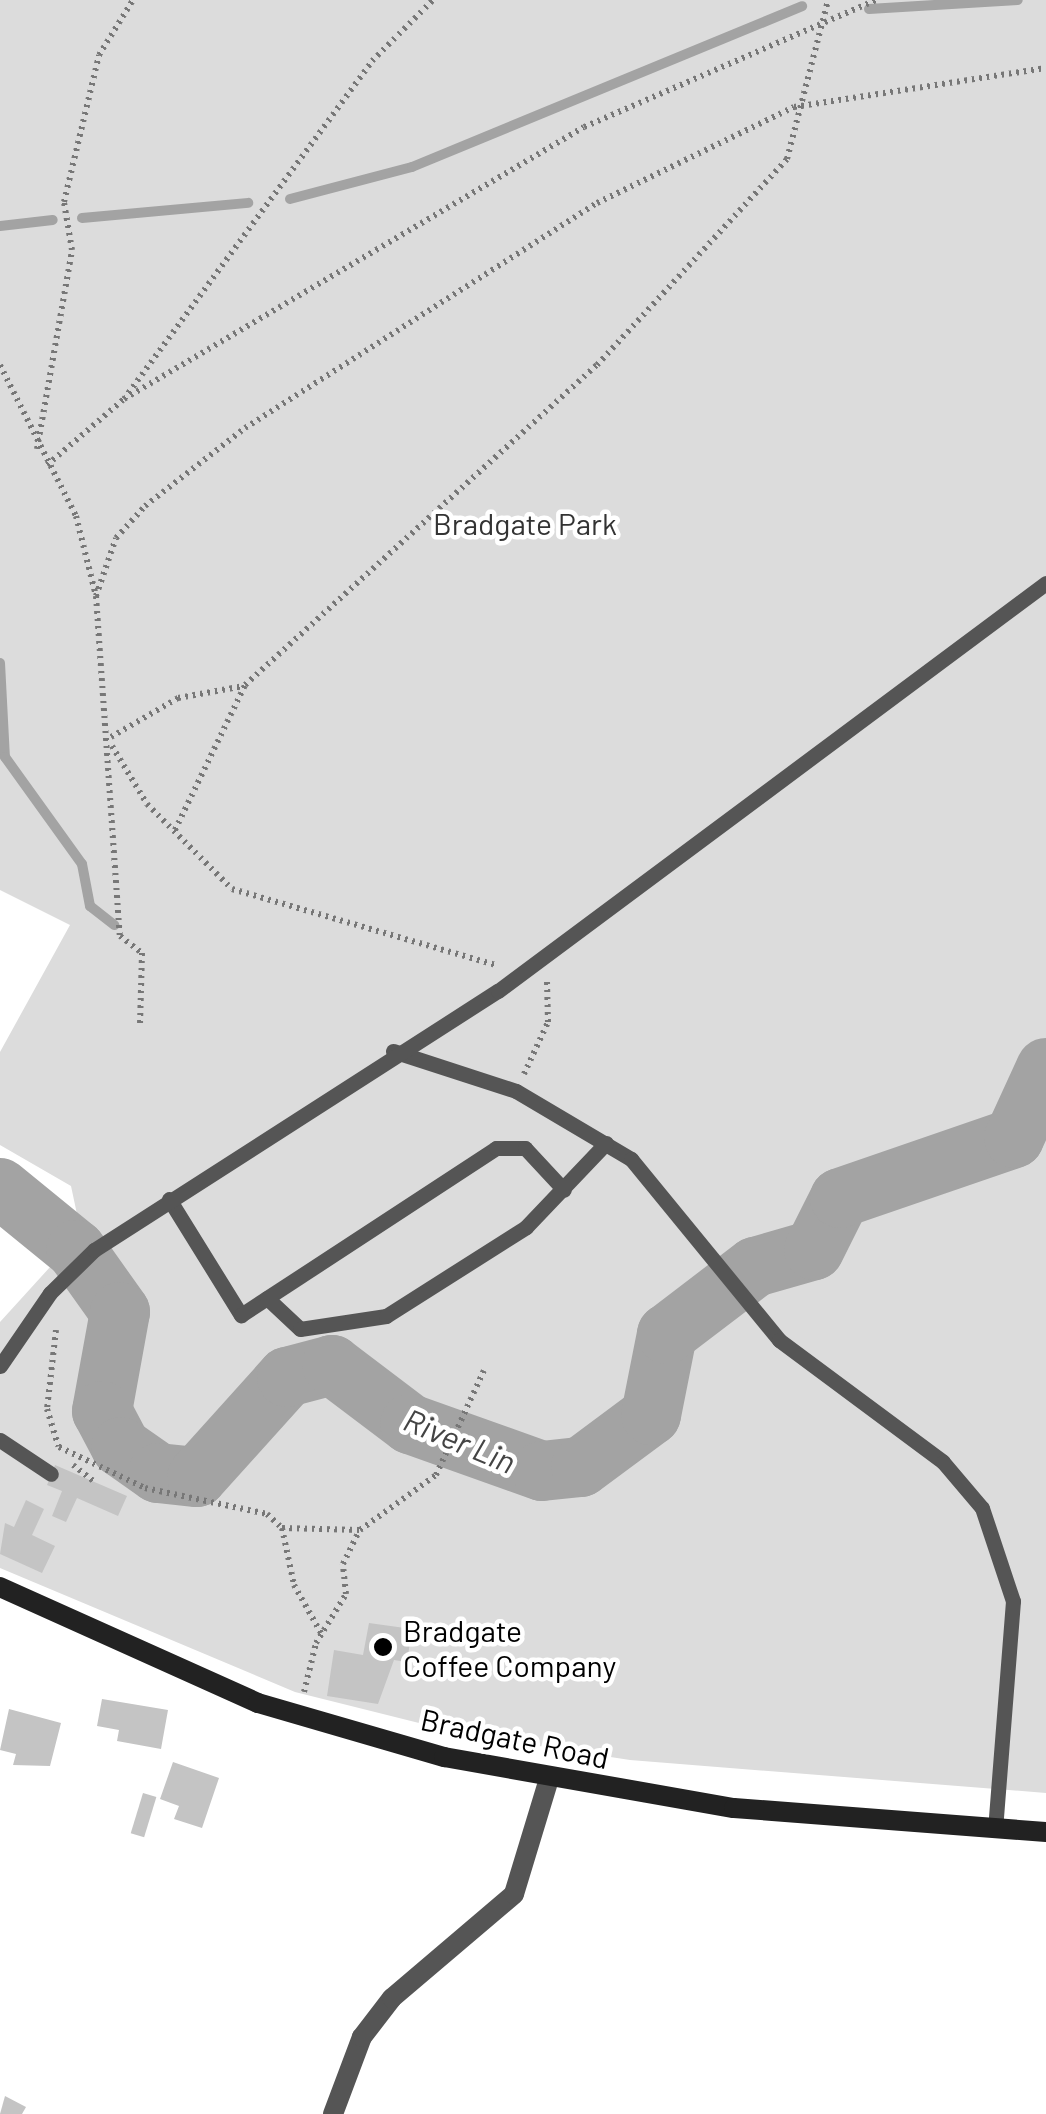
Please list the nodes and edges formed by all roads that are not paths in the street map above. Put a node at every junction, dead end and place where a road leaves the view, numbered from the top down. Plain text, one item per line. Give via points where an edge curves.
1 (1046, 583) edge
2 (393, 1051) junction
3 (606, 1143) junction
4 (564, 1190) junction
5 (170, 1199) junction
6 (267, 1298) junction
7 (0, 1366) edge
8 (0, 1440) edge
9 (51, 1474) dead end
10 (0, 1588) edge
11 (549, 1779) junction
12 (995, 1829) junction
13 (1046, 1832) edge
14 (333, 2114) edge

1 - 2 lane via 523,972
2 - 3 lane via 516,1092
2 - 5 lane
3 - 4 lane
3 - 12 lane via 631,1159 815,1375 943,1462 982,1508 1004,1555 1012,1638
4 - 6 lane via 526,1227 365,1324 300,1328
4 - 6 lane via 526,1148 496,1148
5 - 6 lane via 241,1315
5 - 7 lane via 94,1250
8 - 9 lane
10 - 11 street, Bradgate Road via 299,1716
11 - 12 street, Bradgate Road via 734,1808
11 - 14 street via 514,1894 392,1998 362,2037
12 - 13 street, Bradgate Road

